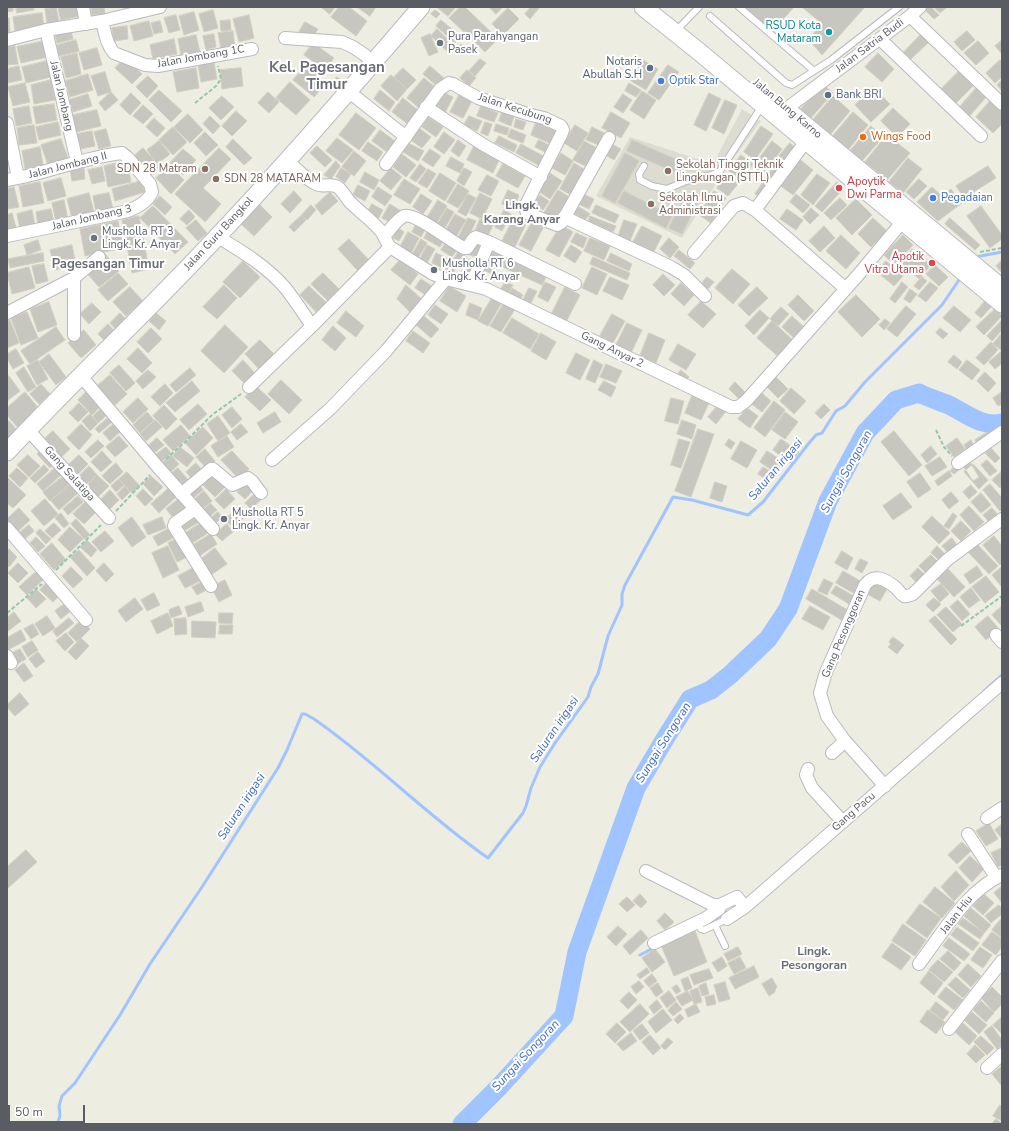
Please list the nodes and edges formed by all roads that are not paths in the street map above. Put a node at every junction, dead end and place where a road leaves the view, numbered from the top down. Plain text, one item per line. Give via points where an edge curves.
1 (83, 7) edge
2 (160, 7) edge
3 (421, 7) edge
4 (643, 7) edge
5 (662, 7) edge
6 (699, 7) edge
7 (739, 7) edge
8 (899, 7) edge
9 (920, 7) edge
10 (710, 16) dead end
11 (910, 16) junction
12 (102, 21) junction
13 (86, 24) junction
14 (679, 28) junction
15 (46, 30) junction
16 (285, 38) dead end
17 (880, 39) junction
18 (7, 40) edge
19 (252, 49) dead end
20 (372, 63) junction
21 (813, 70) junction
22 (348, 92) junction
23 (1002, 104) edge
24 (763, 105) junction
25 (426, 107) junction
26 (782, 113) junction
27 (7, 123) edge
28 (981, 136) dead end
29 (406, 137) junction
30 (609, 138) dead end
31 (806, 141) junction
32 (128, 158) joint
33 (287, 160) junction
34 (77, 162) junction
35 (386, 164) dead end
36 (644, 166) dead end
37 (540, 177) junction
38 (12, 179) edge
39 (755, 210) junction
40 (907, 217) junction
41 (563, 220) junction
42 (7, 236) edge
43 (218, 237) junction
44 (387, 241) junction
45 (490, 242) junction
46 (694, 252) dead end
47 (99, 257) dead end
48 (967, 267) junction
49 (74, 278) junction
50 (446, 279) junction
51 (575, 284) dead end
52 (471, 285) junction
53 (1002, 288) edge
54 (846, 289) junction
55 (705, 296) dead end
56 (1002, 304) edge
57 (7, 313) edge
58 (312, 326) junction
59 (74, 335) dead end
60 (81, 376) junction
61 (249, 387) dead end
62 (28, 430) junction
63 (1002, 432) edge
64 (7, 452) edge
65 (272, 460) dead end
66 (958, 463) road end
67 (262, 493) dead end
68 (181, 494) junction
69 (195, 509) junction
70 (109, 518) road end
71 (1002, 519) edge
72 (7, 528) edge
73 (213, 529) dead end
74 (210, 586) dead end
75 (86, 620) dead end
76 (1002, 683) edge
77 (845, 741) junction
78 (832, 753) dead end
79 (808, 770) dead end
80 (881, 783) junction
81 (1002, 808) edge
82 (987, 818) dead end
83 (840, 819) junction
84 (968, 834) dead end
85 (646, 871) dead end
86 (999, 876) edge
87 (743, 904) junction
88 (721, 905) junction
89 (727, 919) joint
90 (698, 925) junction
91 (715, 925) junction
92 (654, 943) dead end
93 (725, 946) dead end
94 (1002, 962) edge
95 (919, 964) dead end
96 (949, 1030) dead end
97 (1002, 1054) edge
98 (987, 1068) dead end

1 - 13 street
2 - 12 street
3 - 20 main road, Jalan Guru Bangkol
4 - 14 main road
5 - 14 main road, Jalan Bung Karno
6 - 14 lane
7 - 21 lane
8 - 21 lane via 831,60
9 - 11 street
10 - 21 lane via 790,85
11 - 17 street, Jalan Satria Budi
11 - 23 street, Jalan Satria Budi
12 - 13 street
12 - 19 street, Jalan Jombang 1C via 111,50 145,65 158,66
13 - 15 street
14 - 24 main road
14 - 26 main road, Jalan Bung Karno
15 - 18 street
15 - 34 street, Jalan Jombang
16 - 20 street via 342,42 365,55
17 - 26 street, Jalan Satria Budi
17 - 28 street
20 - 22 main road, Jalan Guru Bangkol
22 - 29 street
22 - 33 main road, Jalan Guru Bangkol
24 - 26 main road
24 - 36 lane via 720,171 693,178 667,189 640,180
25 - 29 street, Jalan Kecubung
25 - 37 street via 482,144
25 - 37 street, Jalan Kecubung via 440,89 449,83 478,98 544,118 561,126 561,135
26 - 31 main road
26 - 40 main road, Jalan Bung Karno
27 - 38 street
29 - 35 street, Jalan Kecubung
30 - 41 street
31 - 39 street
31 - 40 main road
32 - 34 street, Jalan Jombang II via 120,153
32 - 42 street, Jalan Jombang 3 via 151,187 151,195 139,206 128,212
33 - 43 main road, Jalan Guru Bangkol
33 - 44 street, Gang Anyar 2 via 316,184 336,186 340,189
34 - 38 street, Jalan Jombang II
37 - 41 street, Jalan Kecubung via 525,211 554,225 560,224
39 - 46 street via 743,203 734,206
39 - 54 street
40 - 48 main road, Jalan Bung Karno
40 - 54 street, Gang Anyar 2
41 - 55 street, Jalan Kecubung via 671,267 684,275
43 - 58 street via 268,271 287,290
43 - 60 main road, Jalan Guru Bangkol
44 - 45 street via 403,216 409,215 464,248 467,248 476,237
44 - 50 street, Gang Anyar 2 via 433,274
44 - 58 street
45 - 51 street
45 - 52 street
47 - 49 street
48 - 53 main road, Jalan Bung Karno
48 - 56 main road
49 - 57 street
49 - 59 street
50 - 52 street, Gang Anyar 2
50 - 65 street via 386,351 330,409
52 - 54 street, Gang Anyar 2 via 486,289 731,407 738,407 746,401
58 - 61 street
60 - 62 main road, Jalan Guru Bangkol
60 - 68 street
62 - 64 main road, Jalan Guru Bangkol
62 - 70 street, Gang Salatiga
63 - 66 street
67 - 68 street via 248,478 232,486 213,469
68 - 69 street
69 - 73 street
69 - 74 street via 174,526
71 - 77 street, Gang Pesonggoran via 948,560 913,594 904,596 896,587 877,578 872,578 865,585 826,672 820,693 828,716
72 - 75 street
76 - 80 street, Gang Pacu
77 - 78 street
77 - 80 street, Gang Pesonggoran
79 - 83 street via 807,780 812,788
80 - 83 street, Gang Pacu
81 - 82 street
83 - 87 street, Gang Pacu
84 - 86 street
85 - 88 street via 713,905
86 - 95 street, Jalan Hiu via 985,884 969,899
87 - 88 street via 737,897
87 - 89 street, Gang Pacu
88 - 90 street via 716,912
89 - 91 lane, Gang Pacu
90 - 91 lane, Gang Pacu via 704,930
90 - 92 street
91 - 93 lane
94 - 96 street
97 - 98 street

